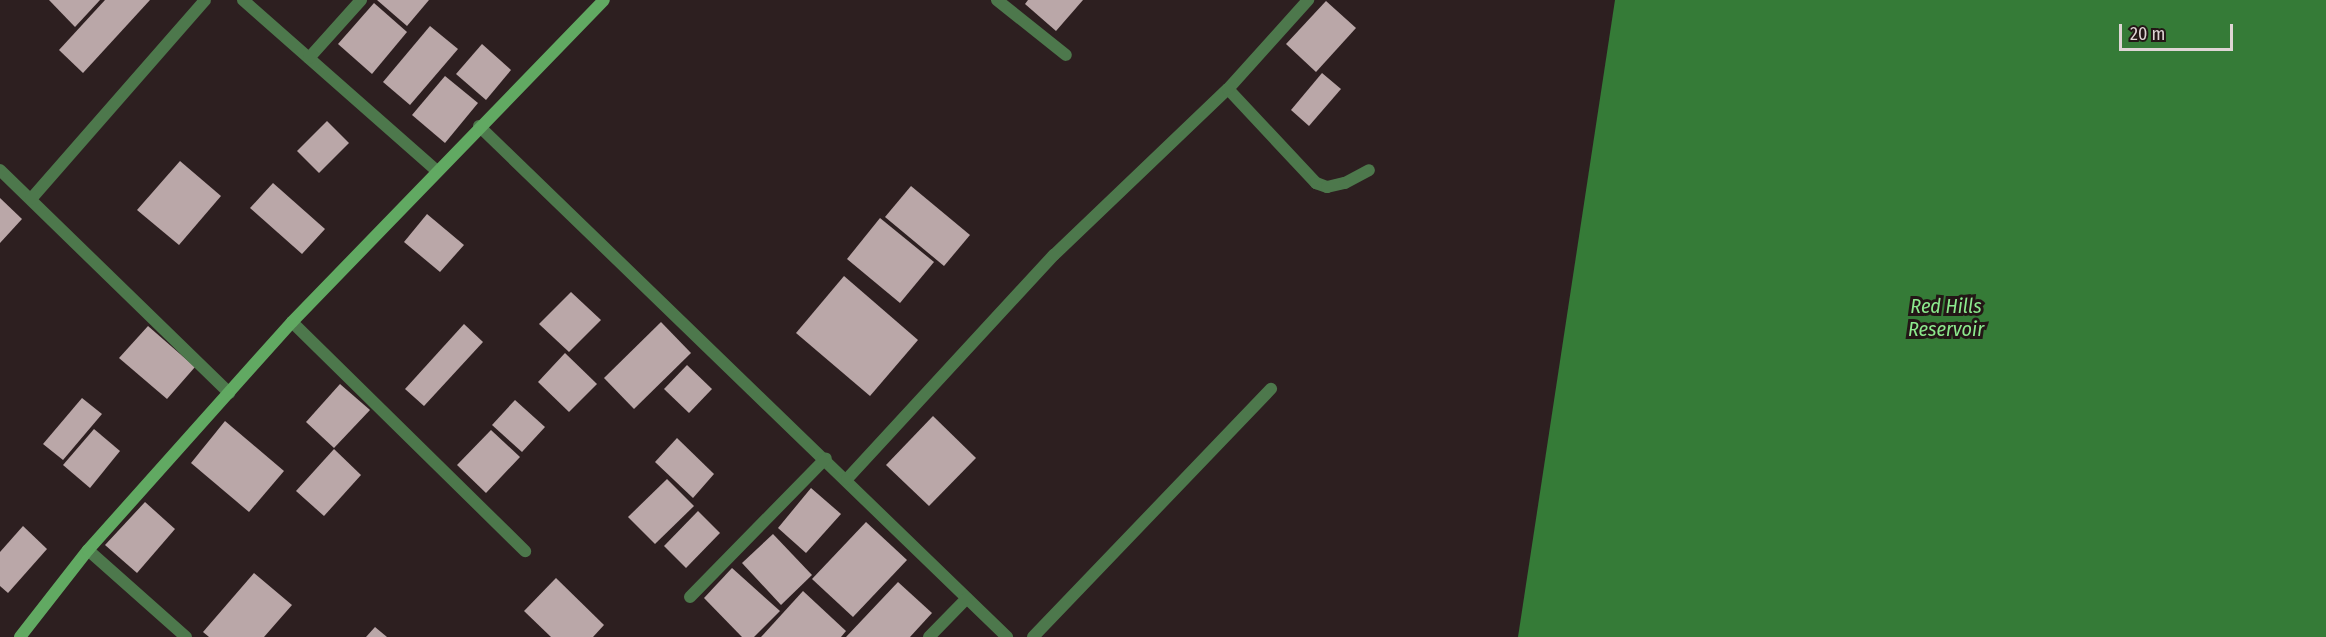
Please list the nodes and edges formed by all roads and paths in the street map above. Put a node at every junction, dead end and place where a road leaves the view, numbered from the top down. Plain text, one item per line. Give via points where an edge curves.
1 (205, 0) edge
2 (243, 0) edge
3 (361, 0) edge
4 (604, 0) edge
5 (997, 0) edge
6 (1308, 0) edge
7 (1066, 55) dead end
8 (309, 58) junction
9 (1228, 89) junction
10 (478, 126) junction
11 (435, 169) junction
12 (0, 170) edge
13 (1369, 170) dead end
14 (31, 199) junction
15 (292, 322) junction
16 (1271, 389) dead end
17 (229, 393) junction
18 (826, 458) junction
19 (847, 478) junction
20 (88, 550) junction
21 (525, 551) dead end
22 (690, 597) dead end
23 (967, 598) junction
24 (20, 637) edge
25 (186, 637) edge
26 (929, 637) edge
27 (1007, 637) edge
28 (1033, 637) edge

1 - 14 street
2 - 8 street
3 - 8 street
4 - 10 street
5 - 7 street
6 - 9 street
8 - 11 street
9 - 13 street via 1316,183 1327,187 1345,183
9 - 19 street via 1054,255
10 - 11 street
10 - 18 street
11 - 15 street
12 - 14 street
14 - 17 street
15 - 17 street
15 - 21 street
16 - 28 street
17 - 20 street
18 - 19 street
18 - 22 street
19 - 23 street
20 - 24 street
20 - 25 street
23 - 26 street
23 - 27 street

